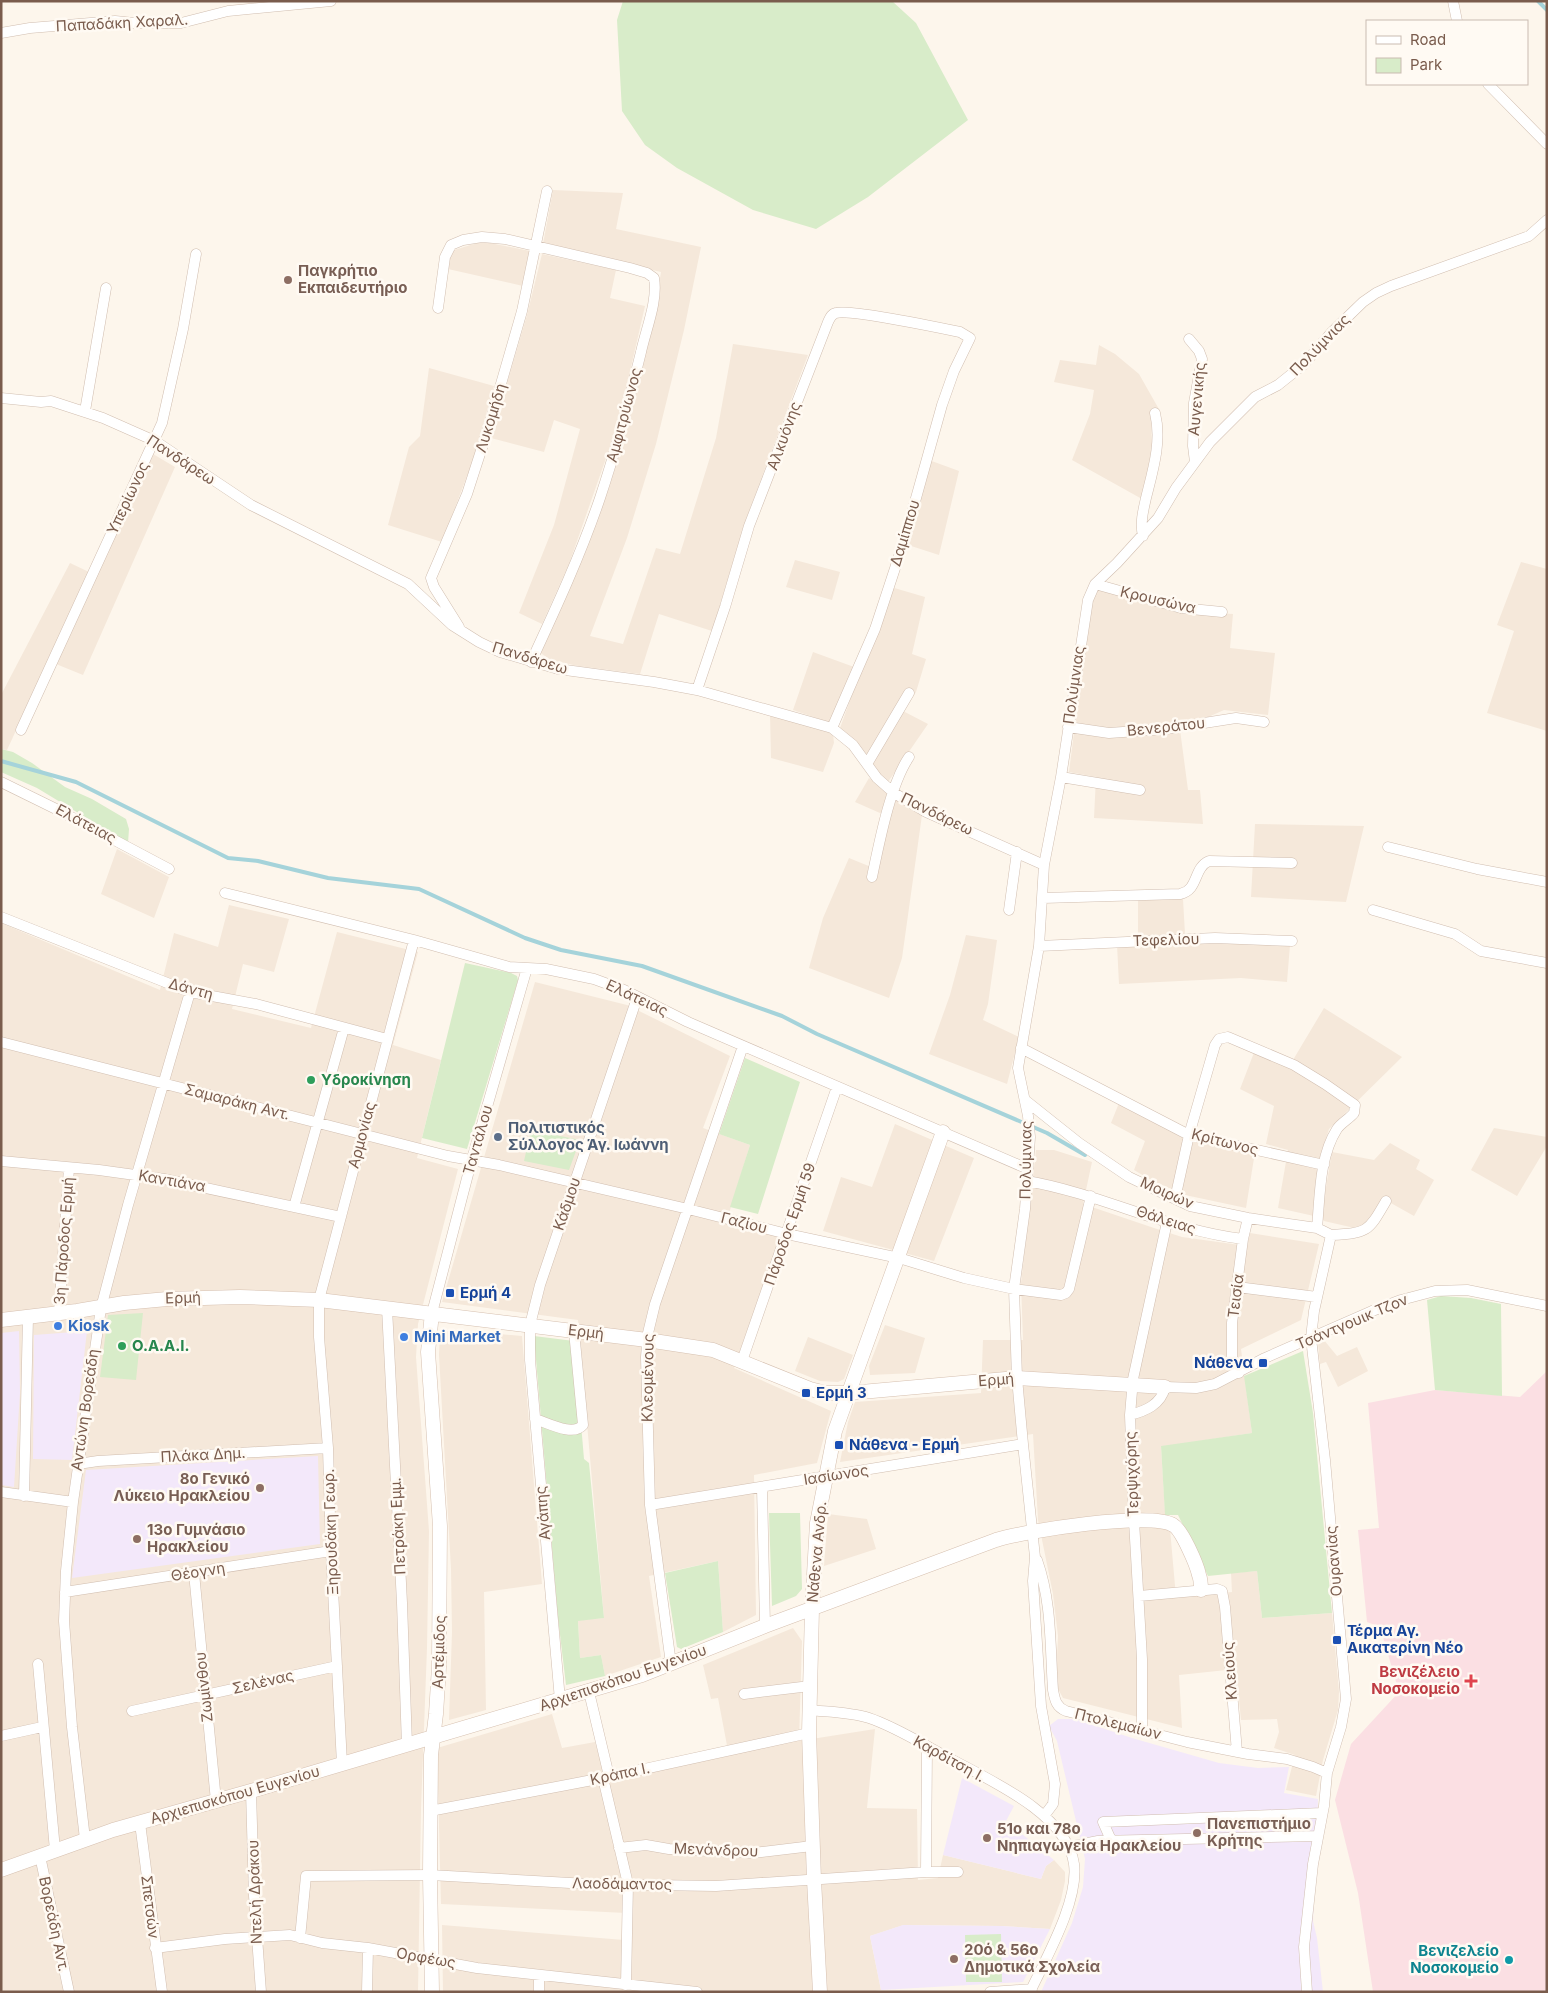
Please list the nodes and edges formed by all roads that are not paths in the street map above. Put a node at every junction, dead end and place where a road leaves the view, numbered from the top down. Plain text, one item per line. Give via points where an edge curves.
1 (331, 1) edge
2 (1453, 1) edge
3 (1456, 20) edge
4 (1, 33) edge
5 (1489, 85) edge
6 (1547, 144) edge
7 (547, 191) dead end
8 (1547, 220) edge
9 (536, 247) junction
10 (196, 254) dead end
11 (106, 288) dead end
12 (438, 308) dead end
13 (967, 336) joint
14 (1189, 339) dead end
15 (1, 398) edge
16 (85, 411) junction
17 (1155, 413) dead end
18 (155, 441) junction
19 (1195, 462) junction
20 (1142, 536) junction
21 (1095, 584) junction
22 (1222, 612) dead end
23 (462, 632) junction
24 (531, 662) junction
25 (697, 690) junction
26 (909, 693) dead end
27 (1264, 722) dead end
28 (1068, 727) junction
29 (832, 728) junction
30 (21, 730) dead end
31 (909, 757) dead end
32 (867, 764) junction
33 (1061, 777) junction
34 (1, 782) edge
35 (1140, 790) dead end
36 (894, 793) junction
37 (1388, 847) dead end
38 (1016, 852) junction
39 (1292, 863) dead end
40 (1044, 865) junction
41 (169, 869) dead end
42 (872, 877) dead end
43 (1547, 882) edge
44 (224, 893) dead end
45 (1043, 898) junction
46 (1009, 910) dead end
47 (1372, 910) dead end
48 (1, 916) edge
49 (414, 940) junction
50 (1292, 941) dead end
51 (1039, 946) junction
52 (1547, 963) edge
53 (527, 968) junction
54 (190, 992) junction
55 (637, 998) junction
56 (344, 1028) junction
57 (387, 1039) junction
58 (1, 1042) edge
59 (743, 1046) junction
60 (1021, 1048) junction
61 (164, 1083) junction
62 (837, 1087) junction
63 (1025, 1100) junction
64 (317, 1122) junction
65 (943, 1132) junction
66 (363, 1134) junction
67 (1189, 1134) junction
68 (472, 1159) junction
69 (1, 1161) edge
70 (1324, 1165) junction
71 (69, 1168) junction
72 (1028, 1169) junction
73 (137, 1175) junction
74 (1028, 1181) junction
75 (574, 1183) junction
76 (1091, 1196) junction
77 (1175, 1199) junction
78 (1386, 1201) dead end
79 (294, 1207) junction
80 (688, 1208) junction
81 (341, 1217) junction
82 (1248, 1218) junction
83 (1167, 1222) junction
84 (1317, 1228) junction
85 (787, 1234) junction
86 (1331, 1235) junction
87 (1243, 1239) junction
88 (899, 1258) junction
89 (1237, 1287) junction
90 (1014, 1289) junction
91 (1317, 1297) junction
92 (319, 1300) junction
93 (1547, 1306) edge
94 (101, 1308) junction
95 (387, 1308) junction
96 (432, 1313) junction
97 (59, 1314) junction
98 (28, 1317) junction
99 (1, 1320) edge
100 (530, 1325) junction
101 (574, 1331) junction
102 (1312, 1338) junction
103 (647, 1340) junction
104 (742, 1361) junction
105 (1239, 1373) junction
106 (1018, 1378) junction
107 (1132, 1385) junction
108 (1165, 1388) junction
109 (850, 1393) junction
110 (1130, 1415) junction
111 (536, 1419) junction
112 (1023, 1444) junction
113 (328, 1448) junction
114 (78, 1464) junction
115 (825, 1477) junction
116 (762, 1487) junction
117 (1, 1492) edge
118 (24, 1496) junction
119 (73, 1502) junction
120 (650, 1505) junction
121 (1134, 1521) junction
122 (1032, 1531) junction
123 (331, 1551) junction
124 (1036, 1557) junction
125 (194, 1573) junction
126 (1201, 1590) junction
127 (65, 1592) junction
128 (1139, 1596) junction
129 (812, 1609) junction
130 (765, 1626) junction
131 (38, 1664) dead end
132 (672, 1664) junction
133 (337, 1666) junction
134 (810, 1686) junction
135 (589, 1692) junction
136 (744, 1694) dead end
137 (205, 1695) junction
138 (560, 1700) junction
139 (1056, 1702) junction
140 (1041, 1706) junction
141 (809, 1710) junction
142 (132, 1712) dead end
143 (42, 1727) junction
144 (1142, 1729) junction
145 (809, 1734) junction
146 (1, 1736) edge
147 (432, 1738) junction
148 (407, 1745) junction
149 (927, 1747) junction
150 (1237, 1752) junction
151 (342, 1764) junction
152 (606, 1777) junction
153 (1326, 1777) junction
154 (251, 1791) junction
155 (216, 1801) junction
156 (430, 1811) junction
157 (1322, 1814) junction
158 (1044, 1816) junction
159 (140, 1823) junction
160 (1317, 1836) junction
161 (85, 1839) junction
162 (1111, 1840) junction
163 (812, 1846) junction
164 (1068, 1846) junction
165 (619, 1848) junction
166 (55, 1850) junction
167 (40, 1856) junction
168 (1, 1870) edge
169 (926, 1872) junction
170 (958, 1872) dead end
171 (430, 1875) junction
172 (814, 1880) junction
173 (628, 1884) junction
174 (256, 1937) junction
175 (300, 1938) junction
176 (155, 1948) junction
177 (368, 1948) junction
178 (432, 1960) junction
179 (539, 1976) junction
180 (626, 1985) junction
181 (1031, 1990) edge
182 (69, 1992) edge
183 (162, 1992) edge
184 (261, 1992) edge
185 (368, 1992) edge
186 (432, 1992) edge
187 (539, 1992) edge
188 (697, 1992) edge
189 (820, 1992) edge
190 (990, 1992) edge
191 (1307, 1992) edge

1 - 4 street, Παπαδάκη Χαραλ. via 228,11 181,23 115,21
2 - 3 street
5 - 6 street
7 - 9 street, Λυκομήδη
8 - 19 street, Πολύμνιας via 1524,238 1376,293 1351,313 1303,365 1278,385 1255,397 1210,442
9 - 12 street, Αμφιτρύωνος via 490,237 451,245 443,261
9 - 23 street, Λυκομήδη via 522,311 488,429 467,494 432,578 434,587
9 - 24 street, Αμφιτρύωνος via 647,272 654,282 635,374 603,489
10 - 18 street, Υπερίωνος via 167,408
11 - 16 street
13 - 25 street, Αλκυόνης via 951,330 860,315 837,312 832,315 749,526
13 - 29 street, Δαμίππου via 970,338 942,405 904,541 874,628
14 - 19 street, Αυγενικής via 1202,359 1194,403
15 - 16 street, Πανδάρεω via 50,401
16 - 18 street, Πανδάρεω
17 - 20 street via 1157,444 1141,521
18 - 23 street, Πανδάρεω via 251,505 408,584
18 - 30 street, Υπερίωνος
19 - 20 street, Πολύμνιας via 1158,518
20 - 21 street, Πολύμνιας
21 - 22 street, Κρουσώνα via 1182,608
21 - 28 street, Πολύμνιας via 1086,607
23 - 24 street, Πανδάρεω via 500,652
24 - 25 street, Πανδάρεω
25 - 29 street, Πανδάρεω
26 - 32 street
27 - 28 street, Βενεράτου via 1236,718 1166,729 1110,733
28 - 33 street, Πολύμνιας
29 - 32 street, Πανδάρεω via 854,745
31 - 36 street
32 - 36 street, Πανδάρεω
33 - 35 street
33 - 40 street, Πολύμνιας
34 - 41 street, Ελάτειας
36 - 38 street, Πανδάρεω via 926,812
36 - 42 street
37 - 43 street
38 - 40 street, Πανδάρεω
38 - 46 street
39 - 45 street via 1209,861 1200,867 1192,888 1180,894
40 - 45 street, Πολύμνιας
44 - 49 street, Ελάτειας
45 - 51 street, Πολύμνιας
47 - 52 street via 1455,934 1481,951
48 - 54 street, Δάντη
49 - 53 street, Ελάτειας
49 - 57 street, Αρμονίας
50 - 51 street, Τεφελίου via 1215,938
51 - 60 street, Πολύμνιας
53 - 55 street, Ελάτειας via 586,977
53 - 68 street, Ταντάλου
54 - 56 street, Δάντη via 256,1004
54 - 61 street, Αντώνη Βορεάδη
55 - 59 street, Ελάτειας
55 - 75 street, Κάδμου
56 - 57 street, Δάντη
56 - 64 street
57 - 66 street, Αρμονίας
58 - 61 street, Σαμαράκη Αντ.
59 - 62 street, Ελάτειας
59 - 80 street, Κλεομένους
60 - 63 street, Πολύμνιας via 1018,1073
60 - 67 street, Κρίτωνος
61 - 64 street, Σαμαράκη Αντ.
61 - 73 street, Αντώνη Βορεάδη
62 - 65 street, Ελάτειας
62 - 85 street, Πάροδος Ερμή 59
63 - 72 street, Πολύμνιας via 1030,1137
63 - 77 street, Μοιρών via 1129,1177
64 - 66 street, Σαμαράκη Αντ.
64 - 79 street
65 - 72 street, Ελάτειας
65 - 88 street, Νάθενα Ανδρ.
66 - 68 street, Σαμαράκη Αντ.
66 - 81 street, Αρμονίας
67 - 70 street, Κρίτωνος
67 - 70 street via 1215,1044 1219,1039 1228,1037 1294,1065 1355,1104 1354,1113 1336,1131
67 - 77 street
68 - 75 street, Γαζίου
68 - 96 street, Ταντάλου
69 - 71 street, Καντιάνα
70 - 84 street
71 - 73 street, Καντιάνα
71 - 97 street, 3η Πάροδος Ερμή
72 - 74 street, Πολύμνιας
73 - 79 street, Καντιάνα
73 - 94 street, Αντώνη Βορεάδη
74 - 76 street, Θάλειας
74 - 90 street, Πολύμνιας
75 - 80 street, Γαζίου
75 - 100 street, Κάδμου
76 - 83 street, Θάλειας
76 - 90 street via 1066,1293
77 - 82 street, Μοιρών via 1190,1206
78 - 86 street via 1364,1231
79 - 81 street, Καντιάνα
80 - 85 street, Γαζίου
80 - 103 street, Κλεομένους via 654,1304
81 - 92 street, Αρμονίας
82 - 84 street, Μοιρών
82 - 87 street, Τεισία
83 - 87 street, Θάλειας
83 - 107 street, Τερψιχόρης
84 - 86 street, Μοιρών
85 - 88 street, Γαζίου
85 - 104 street, Πάροδος Ερμή 59
86 - 91 street, Ουρανίας
87 - 89 street, Τεισία
88 - 90 street, Γαζίου
88 - 109 street, Νάθενα Ανδρ.
89 - 91 street
89 - 105 street, Τεισία via 1232,1351
90 - 106 street, Πολύμνιας
91 - 102 street, Ουρανίας
92 - 94 street, Ερμή via 183,1298
92 - 95 street, Ερμή
92 - 113 street, Ξηρουδάκη Γεωρ.
93 - 102 street, Τσάντγουικ Τζον via 1475,1292 1443,1290 1401,1300
94 - 97 street, Ερμή
94 - 114 street, Αντώνη Βορεάδη
95 - 96 street, Ερμή
95 - 148 street, Πετράκη Εμμ.
96 - 100 street, Ερμή
96 - 147 street, Αρτέμιδος via 428,1352 440,1526 440,1667
97 - 98 street, Ερμή
98 - 99 street, Ερμή
98 - 118 street
100 - 101 street, Ερμή
100 - 111 street, Αγάπης
101 - 103 street, Ερμή
101 - 111 street via 583,1419 580,1428 570,1430
102 - 105 street, Τσάντγουικ Τζον
102 - 153 street, Ουρανίας via 1346,1691 1344,1715
103 - 104 street, Ερμή via 713,1350
103 - 120 street, Κλεομένους
104 - 109 street, Ερμή via 810,1389
105 - 108 street, Τσάντγουικ Τζον via 1209,1386
106 - 107 street, Ερμή
106 - 109 street, Ερμή
106 - 112 street, Πτολεμαίων
107 - 108 street, Ερμή
107 - 110 street, Τερψιχόρης
108 - 110 street via 1156,1404
109 - 115 street, Νάθενα Ανδρ. via 835,1431
110 - 121 street, Τερψιχόρης
111 - 138 street, Αγάπης
112 - 115 street, Ιασίωνος
112 - 122 street, Πτολεμαίων
113 - 114 street, Πλάκα Δημ.
113 - 123 street, Ξηρουδάκη Γεωρ.
114 - 119 street, Αντώνη Βορεάδη
115 - 116 street, Ιασίωνος
115 - 129 street, Νάθενα Ανδρ. via 817,1523
116 - 120 street, Ιασίωνος
116 - 130 street
117 - 118 street
118 - 119 street
119 - 127 street, Αντώνη Βορεάδη
120 - 132 street, Κλεομένους
121 - 122 street, Αρχιεπισκόπου Ευγενίου
121 - 126 street, Αρχιεπισκόπου Ευγενίου via 1164,1521 1178,1528 1199,1572
121 - 128 street, Τερψιχόρης
122 - 124 street, Πτολεμαίων
122 - 129 street, Αρχιεπισκόπου Ευγενίου via 996,1540
123 - 125 street, Θέογνη
123 - 133 street, Ξηρουδάκη Γεωρ.
124 - 139 street, Πτολεμαίων via 1044,1580 1050,1617
124 - 140 street, Πτολεμαίων via 1033,1581
125 - 127 street, Θέογνη
125 - 137 street, Ζωμίνθου
126 - 128 street
126 - 150 street, Κλειούς via 1222,1591 1226,1607
127 - 161 street, Αντώνη Βορεάδη via 64,1621 72,1727
128 - 144 street, Τερψιχόρης
129 - 130 street, Αρχιεπισκόπου Ευγενίου
129 - 134 street, Νάθενα Ανδρ.
130 - 132 street, Αρχιεπισκόπου Ευγενίου
131 - 143 street
132 - 135 street, Αρχιεπισκόπου Ευγενίου
133 - 137 street, Σελένας
133 - 151 street, Ξηρουδάκη Γεωρ.
134 - 136 street
134 - 141 street, Νάθενα Ανδρ.
135 - 138 street, Αρχιεπισκόπου Ευγενίου
135 - 152 street
137 - 142 street, Σελένας
137 - 155 street, Ζωμίνθου
138 - 147 street, Αρχιεπισκόπου Ευγενίου
139 - 140 street
139 - 144 street, Πτολεμαίων via 1066,1711
140 - 158 street, Πτολεμαίων via 1055,1784 1052,1804
141 - 145 street, Νάθενα Ανδρ.
141 - 149 street, Καρδίτση Ι. via 867,1717
143 - 146 street
143 - 166 street
144 - 150 street, Πτολεμαίων
145 - 152 street, Κράπα Ι.
145 - 163 street, Νάθενα Ανδρ.
147 - 148 street, Αρχιεπισκόπου Ευγενίου
147 - 156 street, Αρτέμιδος
148 - 151 street, Αρχιεπισκόπου Ευγενίου
149 - 158 street, Καρδίτση Ι. via 1022,1799
149 - 169 street
150 - 153 street, Πτολεμαίων via 1313,1767
151 - 154 street, Αρχιεπισκόπου Ευγενίου
152 - 156 street, Κράπα Ι.
152 - 165 street
153 - 157 street
154 - 155 street, Αρχιεπισκόπου Ευγενίου
154 - 174 street, Ντελή Δράκου
155 - 159 street, Αρχιεπισκόπου Ευγενίου
156 - 171 street, Αρτέμιδος
157 - 160 street
157 - 162 street via 1103,1822
158 - 164 street, Καρδίτση Ι.
159 - 161 street, Αρχιεπισκόπου Ευγενίου
159 - 176 street, Σπετσών
160 - 162 street
160 - 191 street via 1304,1947
161 - 166 street, Αρχιεπισκόπου Ευγενίου
162 - 164 street
163 - 165 street, Μενάνδρου via 753,1853 646,1845
163 - 172 street, Νάθενα Ανδρ.
164 - 181 street, Καρδίτση Ι. via 1075,1872 1071,1895
165 - 173 street
166 - 167 street, Αρχιεπισκόπου Ευγενίου
167 - 168 street, Αρχιεπισκόπου Ευγενίου
167 - 182 street, Βορεάδη Αντ.
169 - 170 street, Λαοδάμαντος
169 - 172 street, Λαοδάμαντος
171 - 173 street, Λαοδάμαντος
171 - 175 street via 306,1876
171 - 178 street, Αρτέμιδος
172 - 173 street, Λαοδάμαντος via 716,1886
172 - 189 street, Νάθενα Ανδρ.
173 - 180 street
174 - 175 street, Ορφέως via 290,1935
174 - 176 street, Ορφέως
174 - 184 street, Ντελή Δράκου
175 - 177 street, Ορφέως
176 - 183 street, Σπετσών
177 - 178 street, Ορφέως
177 - 185 street
178 - 179 street, Ορφέως
178 - 186 street, Αρτέμιδος
179 - 180 street, Ορφέως
179 - 187 street
180 - 188 street, Ορφέως
181 - 190 street

